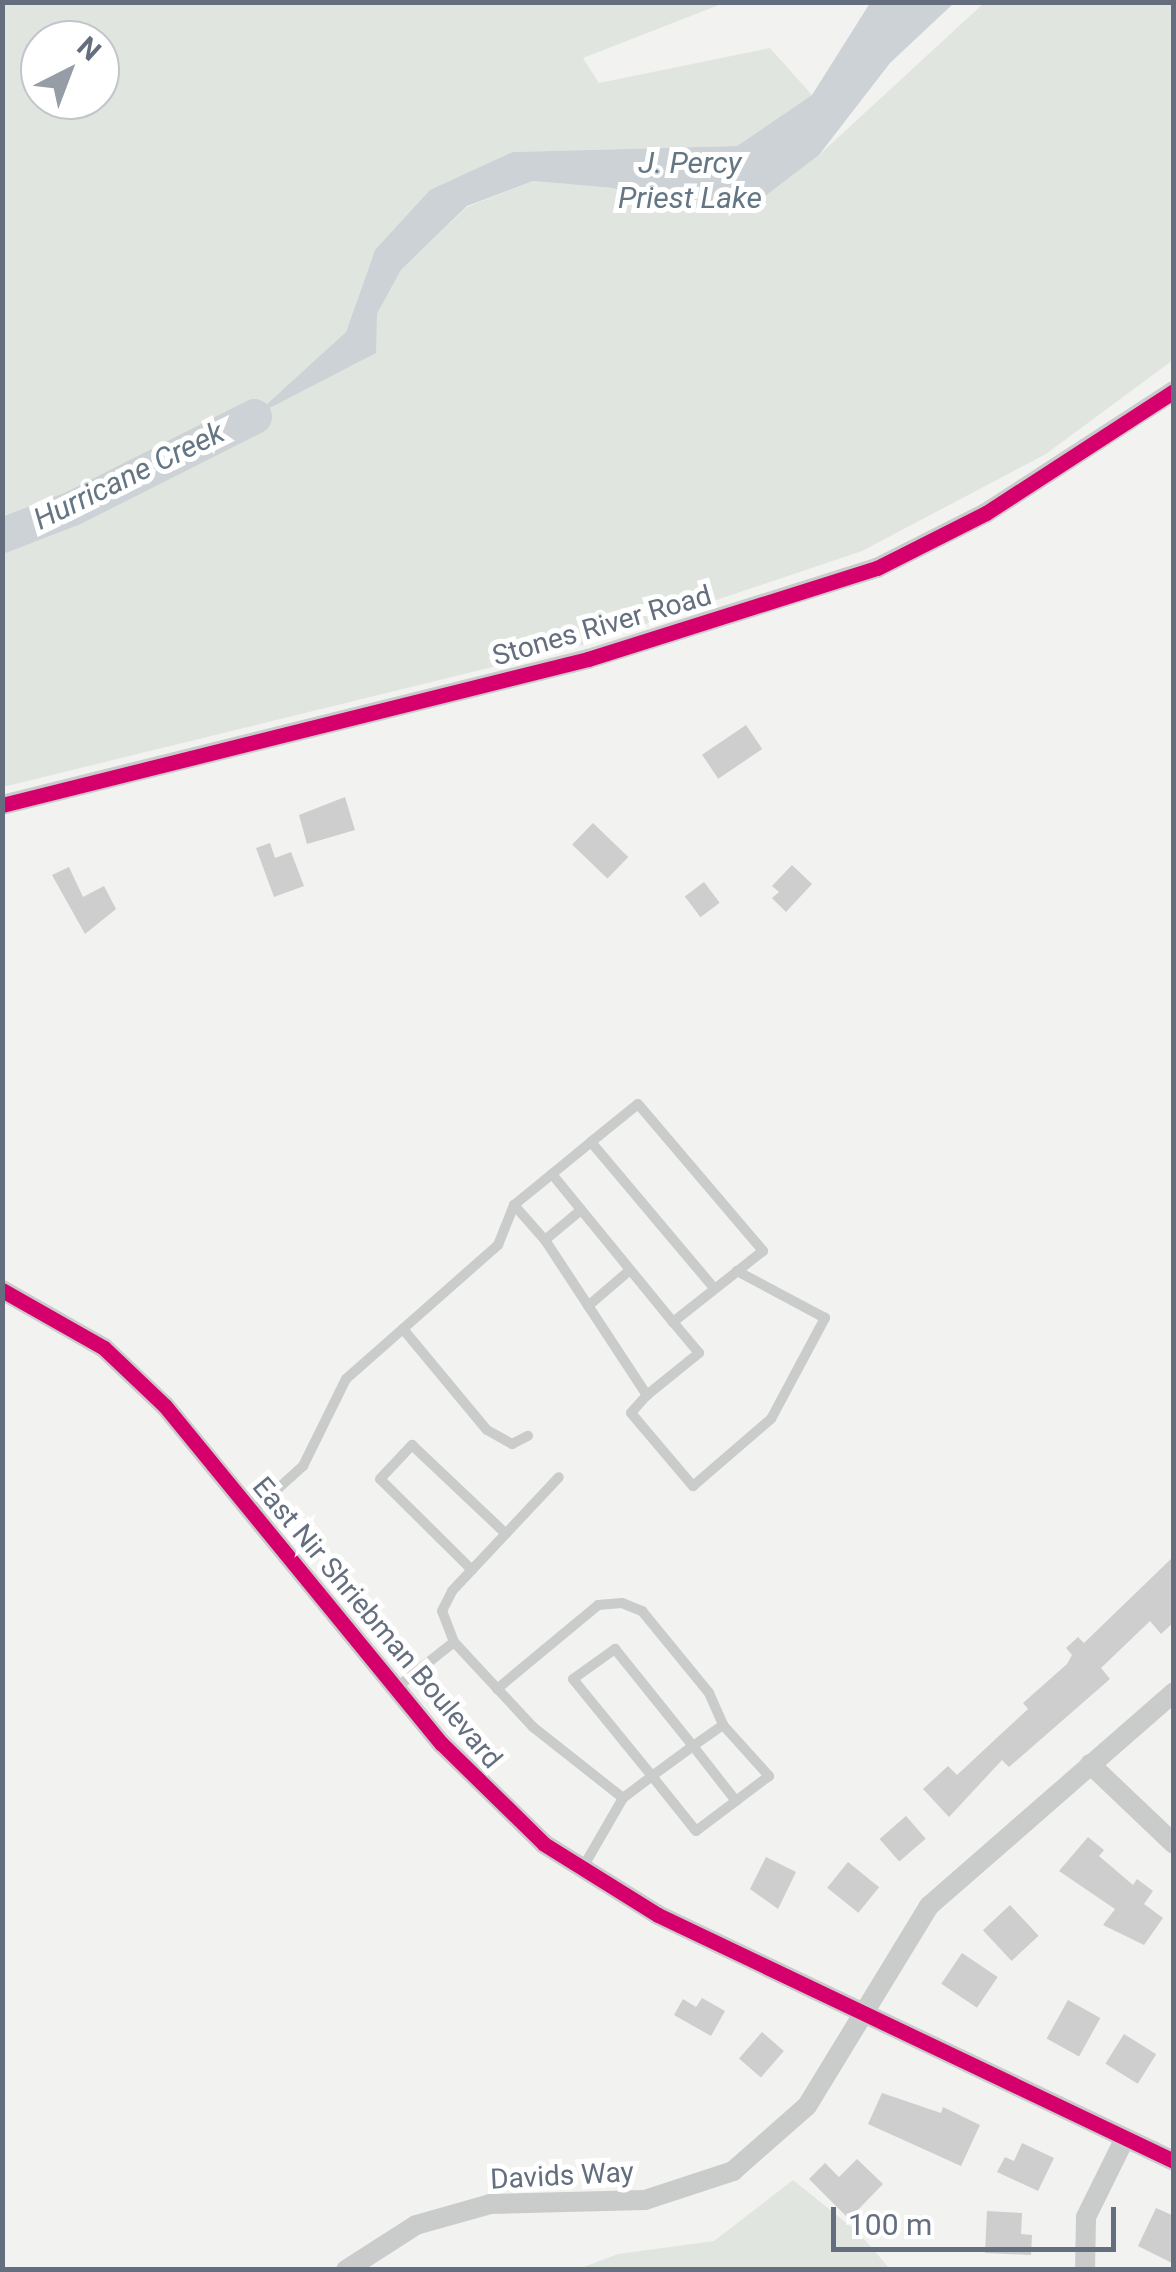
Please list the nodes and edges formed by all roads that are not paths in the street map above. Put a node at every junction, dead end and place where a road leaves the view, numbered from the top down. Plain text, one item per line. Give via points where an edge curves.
1 (1174, 391) edge
2 (2, 805) edge
3 (592, 1142) junction
4 (552, 1174) junction
5 (514, 1205) junction
6 (581, 1210) junction
7 (545, 1240) junction
8 (630, 1270) junction
9 (737, 1271) junction
10 (715, 1289) junction
11 (2, 1290) edge
12 (588, 1306) junction
13 (673, 1322) junction
14 (403, 1329) junction
15 (647, 1395) junction
16 (528, 1436) dead end
17 (559, 1478) dead end
18 (251, 1512) junction
19 (506, 1534) junction
20 (472, 1570) junction
21 (454, 1642) junction
22 (396, 1688) junction
23 (497, 1688) junction
24 (1174, 1692) edge
25 (722, 1725) junction
26 (693, 1746) junction
27 (1090, 1764) junction
28 (652, 1776) junction
29 (623, 1798) junction
30 (736, 1800) junction
31 (1174, 1844) edge
32 (582, 1870) junction
33 (866, 2014) junction
34 (1125, 2138) junction
35 (1174, 2161) edge
36 (346, 2270) edge
37 (1085, 2270) edge

1 - 2 street, Stones River Road via 986,513 876,568 588,660
3 - 4 lane
3 - 9 lane via 638,1104 763,1250
3 - 10 lane
4 - 5 lane
4 - 6 lane
5 - 7 lane
5 - 14 lane via 498,1245
6 - 7 lane
6 - 8 lane
7 - 12 lane
8 - 12 lane
8 - 13 lane
9 - 10 lane
9 - 15 lane via 825,1318 771,1420 693,1486 631,1413
10 - 13 lane
11 - 18 street, East Nir Shriebman Boulevard via 104,1348 175,1417
12 - 15 lane
13 - 15 lane via 699,1354
14 - 16 lane via 487,1430 512,1444
14 - 18 lane via 346,1379 303,1466
17 - 19 lane
18 - 22 street, East Nir Shriebman Boulevard
19 - 20 lane
19 - 20 lane via 412,1445 380,1479
20 - 21 lane via 442,1611
21 - 22 lane
21 - 23 lane
22 - 32 street, East Nir Shriebman Boulevard via 490,1796
23 - 25 lane via 598,1606 622,1602 642,1611 710,1693
23 - 29 lane via 533,1727
24 - 27 street, Davids Way
25 - 26 lane
25 - 30 lane via 768,1776
26 - 28 lane
26 - 28 lane via 616,1649 573,1679
26 - 30 lane
27 - 31 street
27 - 33 street, Davids Way via 930,1906
28 - 29 lane
28 - 30 lane via 696,1831
29 - 32 lane
32 - 33 street, East Nir Shriebman Boulevard
33 - 34 street, East Nir Shriebman Boulevard
33 - 36 street, Davids Way via 808,2106 733,2171 645,2200 490,2204 416,2225
34 - 35 street, East Nir Shriebman Boulevard
34 - 37 street via 1086,2217

